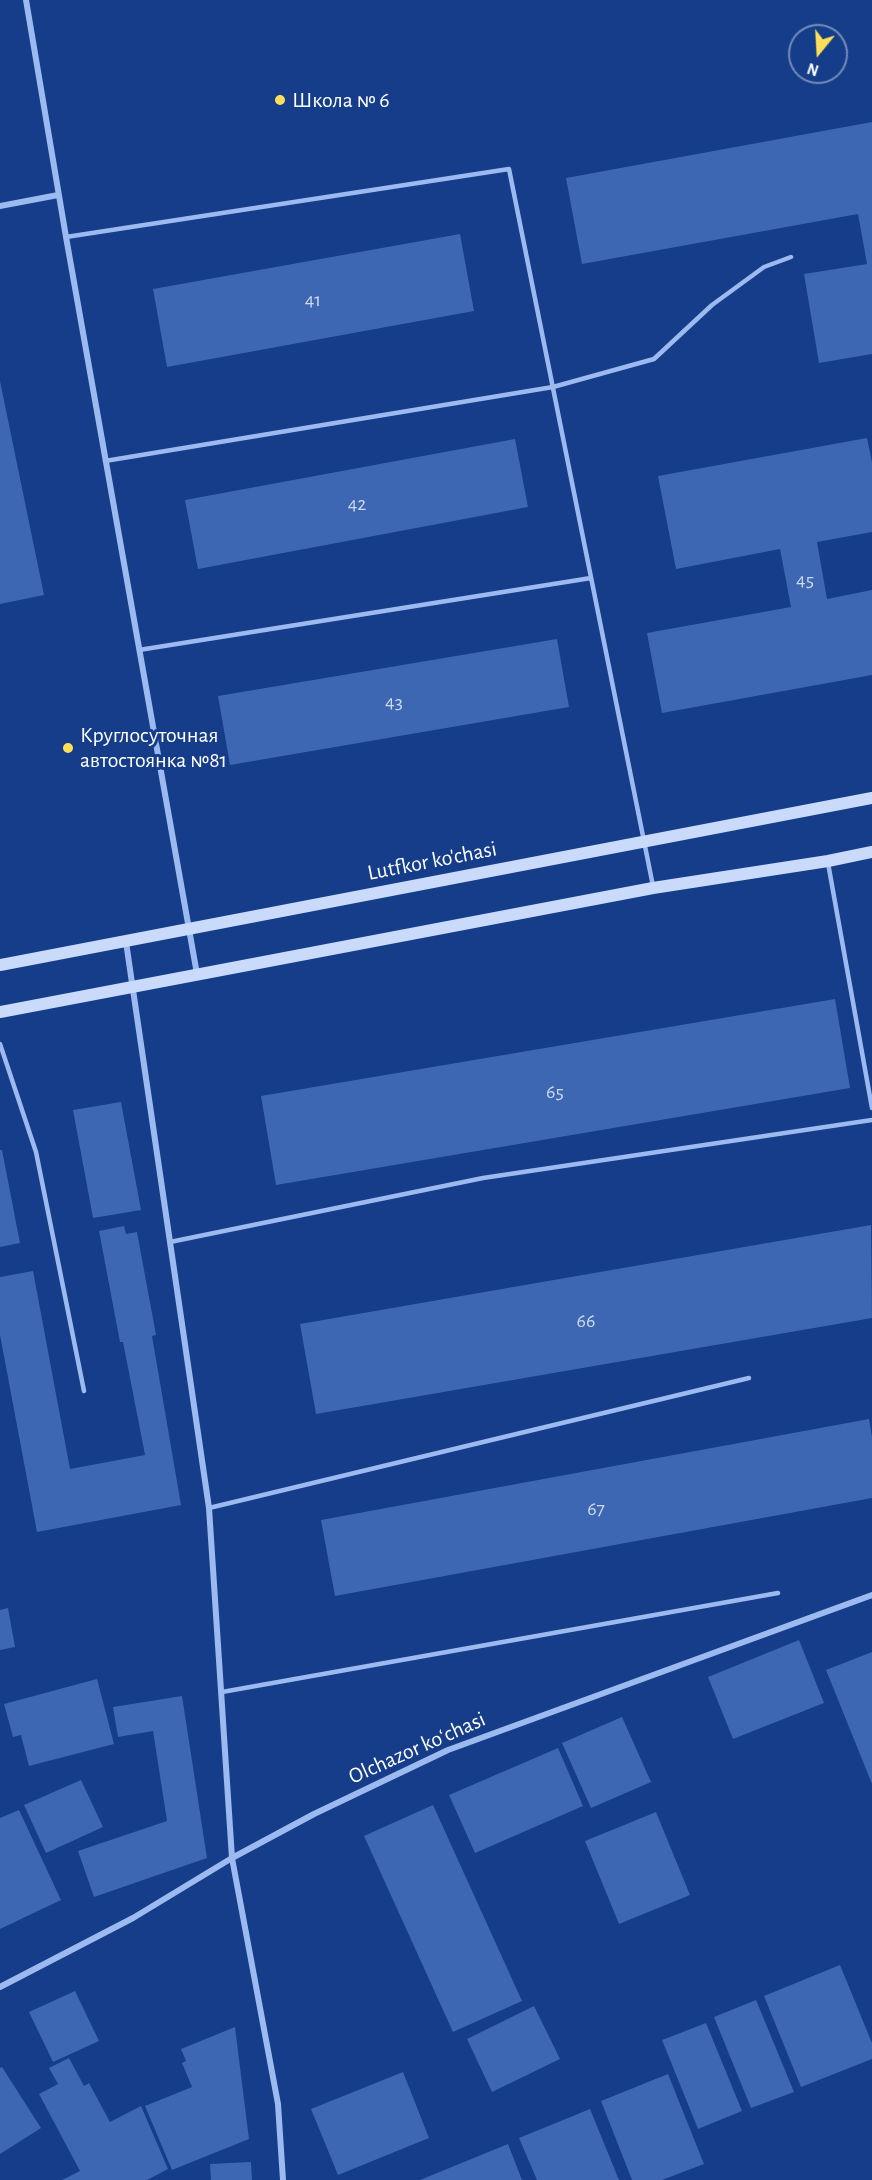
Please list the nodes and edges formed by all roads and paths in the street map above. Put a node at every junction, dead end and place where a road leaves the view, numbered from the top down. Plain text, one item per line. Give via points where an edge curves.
1 (26, 0) edge
2 (58, 195) junction
3 (0, 206) edge
4 (66, 237) junction
5 (791, 257) dead end
6 (553, 387) junction
7 (105, 461) junction
8 (591, 578) junction
9 (139, 650) junction
10 (872, 798) edge
11 (644, 841) junction
12 (872, 852) edge
13 (828, 861) junction
14 (653, 888) junction
15 (189, 929) junction
16 (126, 942) junction
17 (0, 965) edge
18 (197, 975) junction
19 (133, 987) junction
20 (0, 1012) edge
21 (0, 1044) edge
22 (872, 1108) edge
23 (872, 1120) edge
24 (170, 1242) junction
25 (749, 1378) dead end
26 (84, 1391) dead end
27 (209, 1509) junction
28 (778, 1593) dead end
29 (872, 1595) edge
30 (222, 1692) junction
31 (232, 1858) junction
32 (0, 1987) edge
33 (283, 2180) edge

1 - 2 street
2 - 3 street
2 - 4 street
4 - 6 lane via 509,169
4 - 7 street
5 - 6 lane via 764,267 712,305 654,359
6 - 7 lane
6 - 8 lane
7 - 9 street
8 - 9 lane
8 - 11 lane
9 - 15 street
10 - 11 main road, Lutfkor ko'chasi
11 - 14 lane
11 - 15 main road, Lutfkor ko'chasi
12 - 13 main road
13 - 14 main road
13 - 22 lane
14 - 18 main road
15 - 16 main road, Lutfkor ko'chasi
15 - 18 street
16 - 17 main road, Lutfkor ko'chasi
16 - 19 street
18 - 19 main road
19 - 20 main road
19 - 24 street
21 - 26 lane via 36,1152
23 - 24 lane via 483,1178
24 - 27 street
25 - 27 lane
27 - 30 street
28 - 30 lane
29 - 31 street, Olchazor koʻchasi via 448,1750
30 - 31 street
31 - 32 street, Olchazor koʻchasi via 132,1918
31 - 33 street via 278,2104

